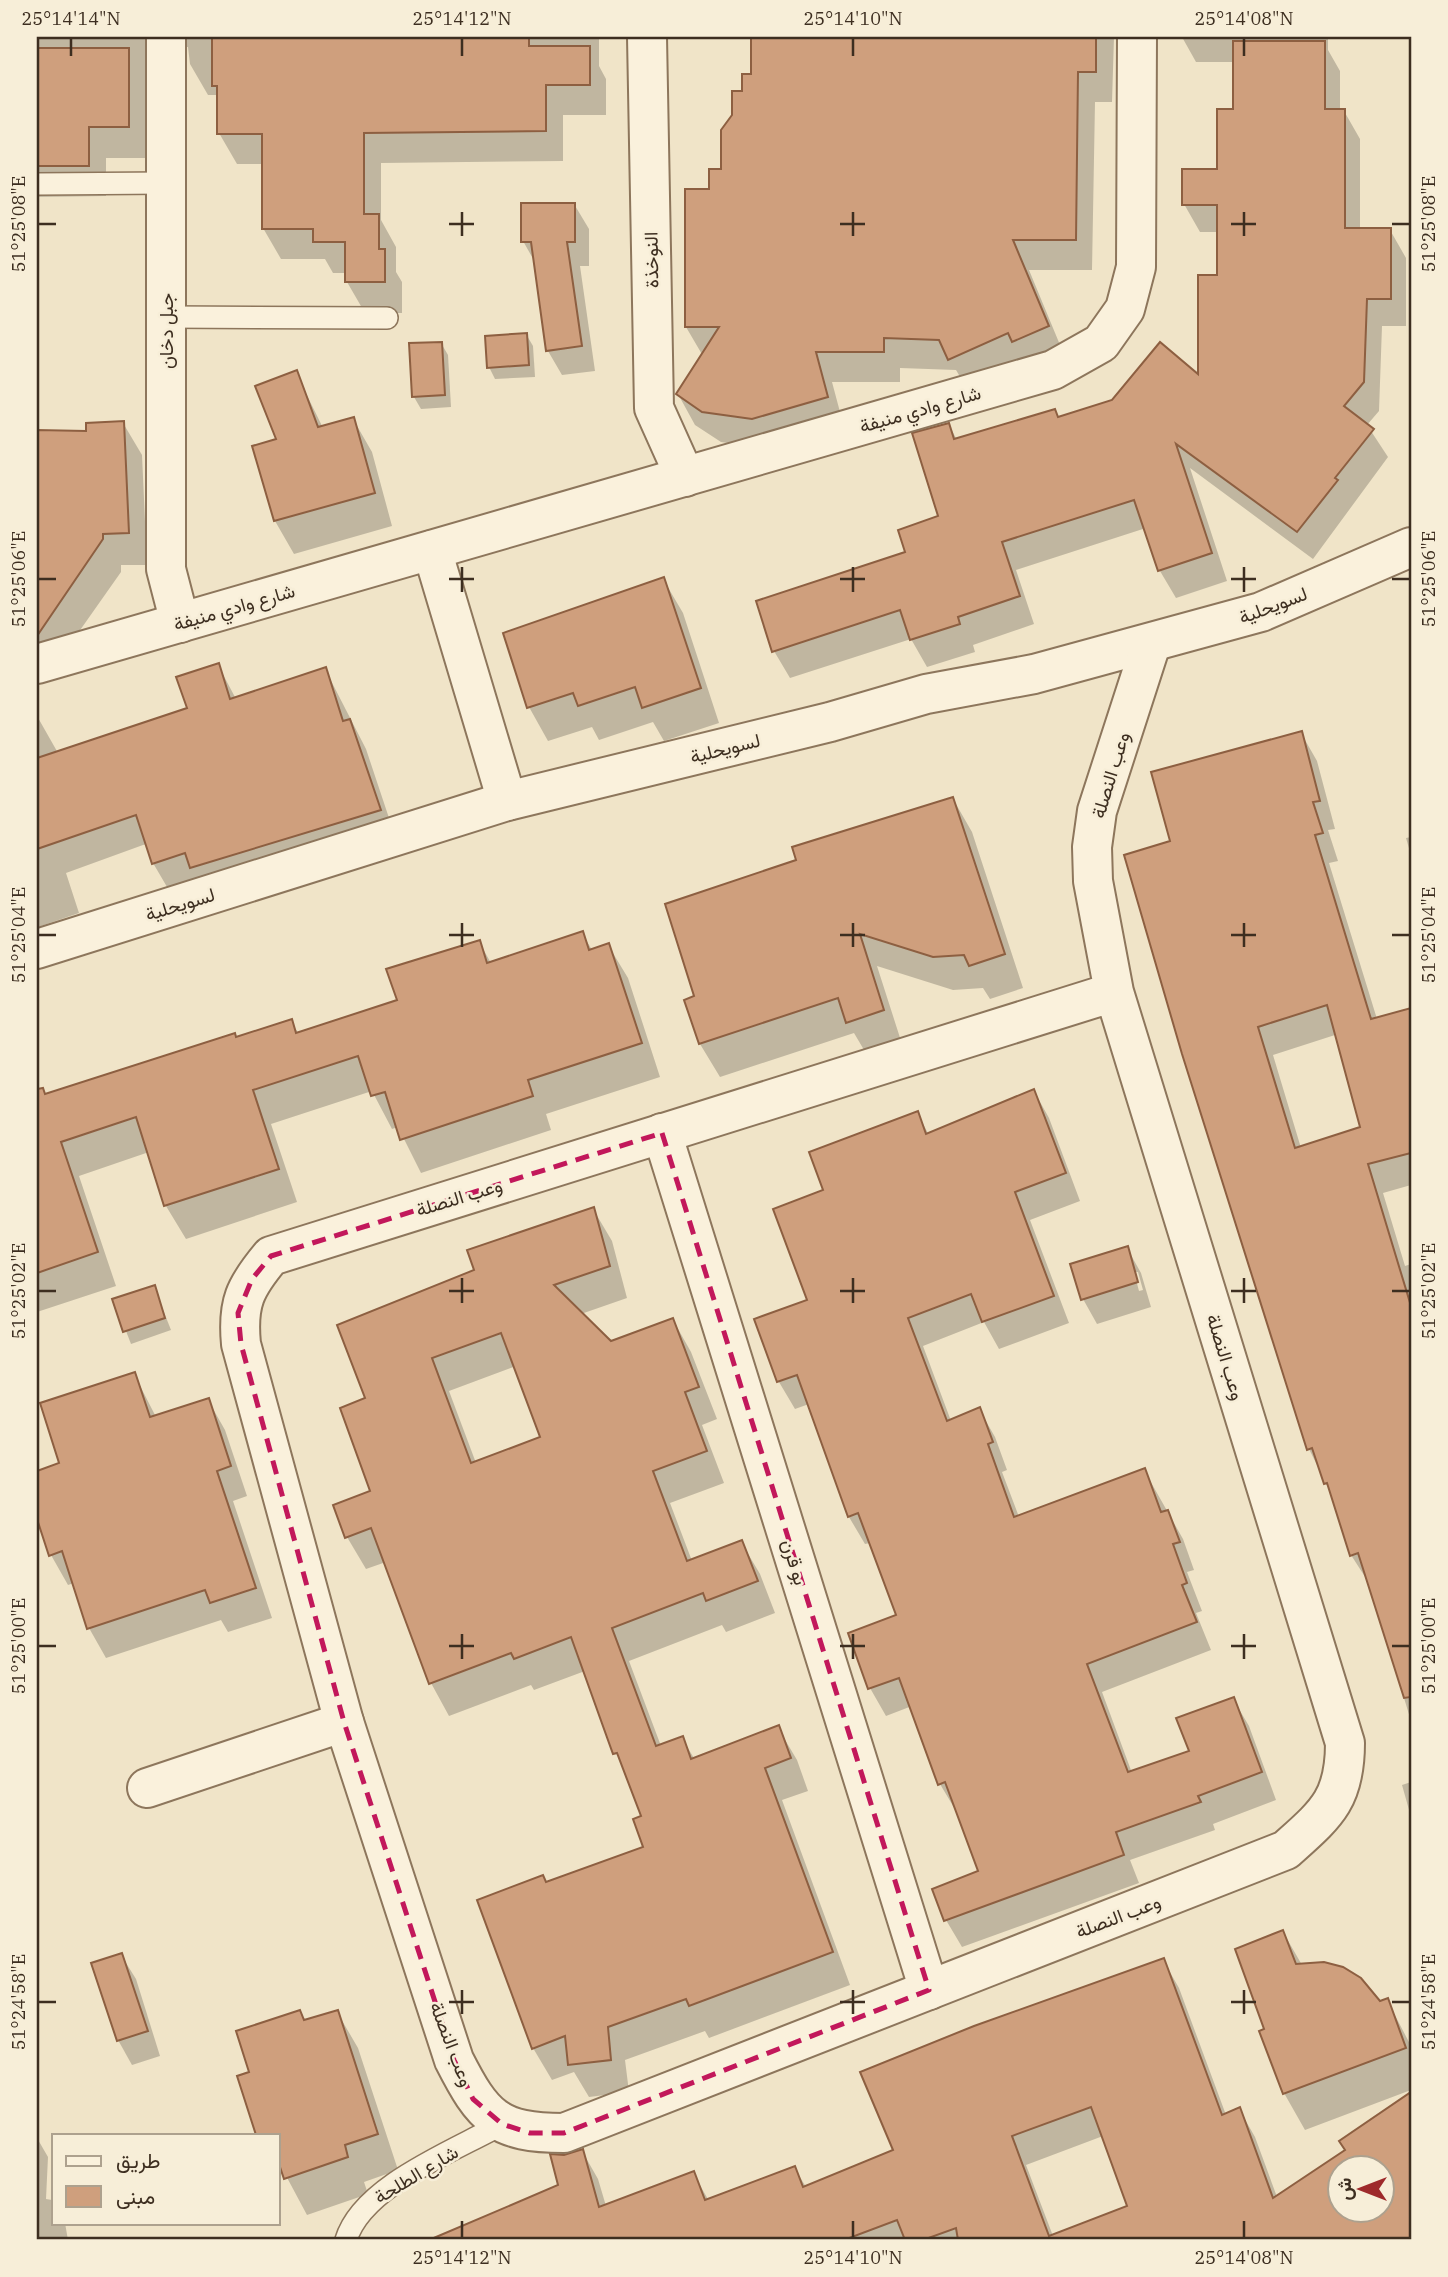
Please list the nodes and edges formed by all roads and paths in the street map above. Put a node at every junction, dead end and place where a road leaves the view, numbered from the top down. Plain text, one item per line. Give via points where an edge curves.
1 (166, 37) edge
2 (647, 37) edge
3 (1137, 37) edge
4 (166, 183) junction
5 (37, 184) edge
6 (166, 317) junction
7 (387, 318) dead end
8 (685, 477) junction
9 (1411, 547) edge
10 (432, 550) junction
11 (180, 622) junction
12 (1151, 644) junction
13 (37, 664) edge
14 (507, 801) junction
15 (37, 949) edge
16 (1114, 992) junction
17 (662, 1133) junction
18 (344, 1722) junction
19 (147, 1787) dead end
20 (929, 1990) junction
21 (502, 2124) junction
22 (346, 2240) edge

1 - 4 street, جبل دخان
2 - 8 street, النوخذة via 654,408
3 - 8 street, شارع وادي منيفة via 1136,267 1125,309 1101,343 1053,370
4 - 5 lane
4 - 6 street, جبل دخان
6 - 7 lane
6 - 11 street, جبل دخان via 166,569
8 - 10 street, شارع وادي منيفة
9 - 12 street, لسويحلية via 1261,612
10 - 11 street, شارع وادي منيفة
10 - 14 street
11 - 13 street, شارع وادي منيفة
12 - 14 street, لسويحلية via 1034,674 926,694
12 - 16 street, وعب النصلة via 1097,811 1092,847 1093,880
14 - 15 street, لسويحلية
16 - 17 street, وعب النصلة
16 - 20 street, وعب النصلة via 1345,1743 1345,1771 1334,1802 1286,1850
17 - 18 street, وعب النصلة via 271,1256 252,1279 238,1312 240,1344
17 - 20 street, بو قرن
18 - 19 street
18 - 21 street, وعب النصلة via 454,2060 473,2099
20 - 21 street, وعب النصلة via 564,2133 530,2133
21 - 22 lane, شارع الطلحة via 377,2194 354,2220

